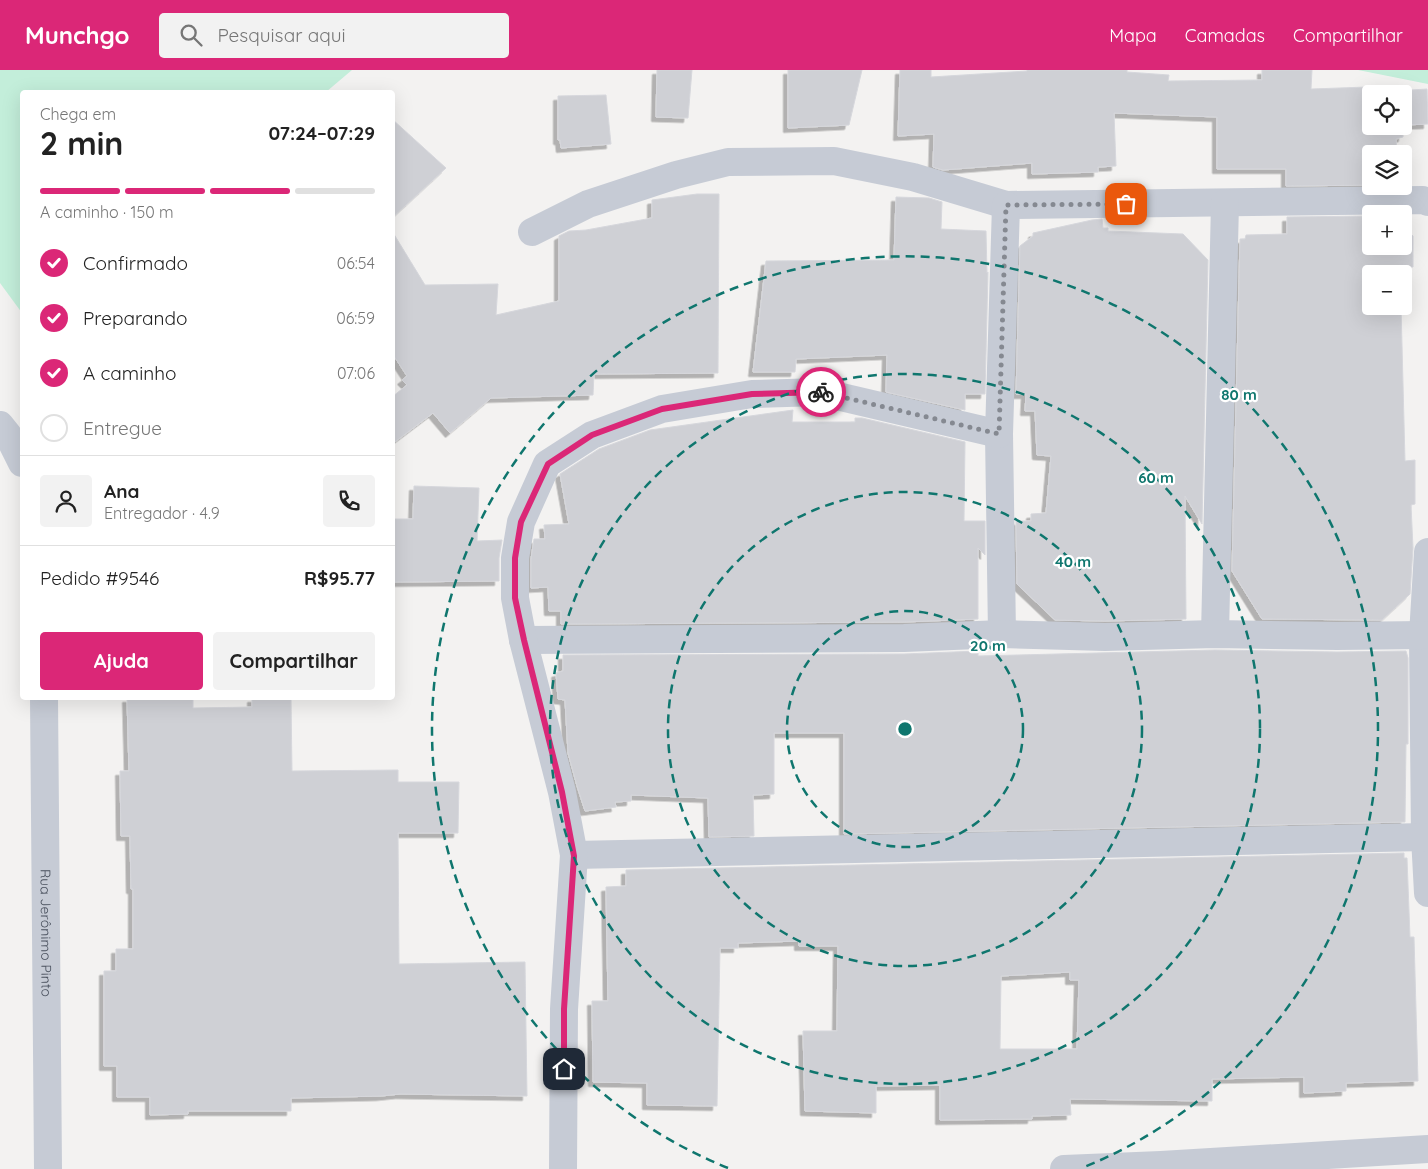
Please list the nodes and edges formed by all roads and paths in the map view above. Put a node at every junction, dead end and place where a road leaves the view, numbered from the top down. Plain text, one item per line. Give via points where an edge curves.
1 (1428, 202) edge
2 (1225, 203) junction
3 (1006, 205) junction
4 (532, 232) dead end
5 (0, 425) edge
6 (999, 434) junction
7 (20, 459) edge
8 (1428, 552) edge
9 (1427, 593) edge
10 (1002, 634) junction
11 (1215, 634) junction
12 (1423, 635) junction
13 (524, 640) junction
14 (44, 700) edge
15 (1425, 837) junction
16 (574, 856) junction
17 (1428, 893) edge
18 (1428, 1149) edge
19 (48, 1169) edge
20 (563, 1169) edge
21 (1064, 1169) edge

1 - 2 street
2 - 3 street
2 - 11 street
3 - 4 street via 914,177 834,162 728,162 588,204
3 - 6 street
5 - 7 street
6 - 10 street
6 - 13 street via 820,392 752,394 662,409 592,435 548,464 521,522 515,558 515,598
8 - 9 street
9 - 12 street
10 - 11 street via 1105,637
10 - 13 street via 894,638
11 - 12 street
12 - 15 street
13 - 16 street via 562,792
14 - 19 street, Rua Jerônimo Pinto
15 - 16 street
15 - 17 street
16 - 20 street via 564,1009
18 - 21 street

